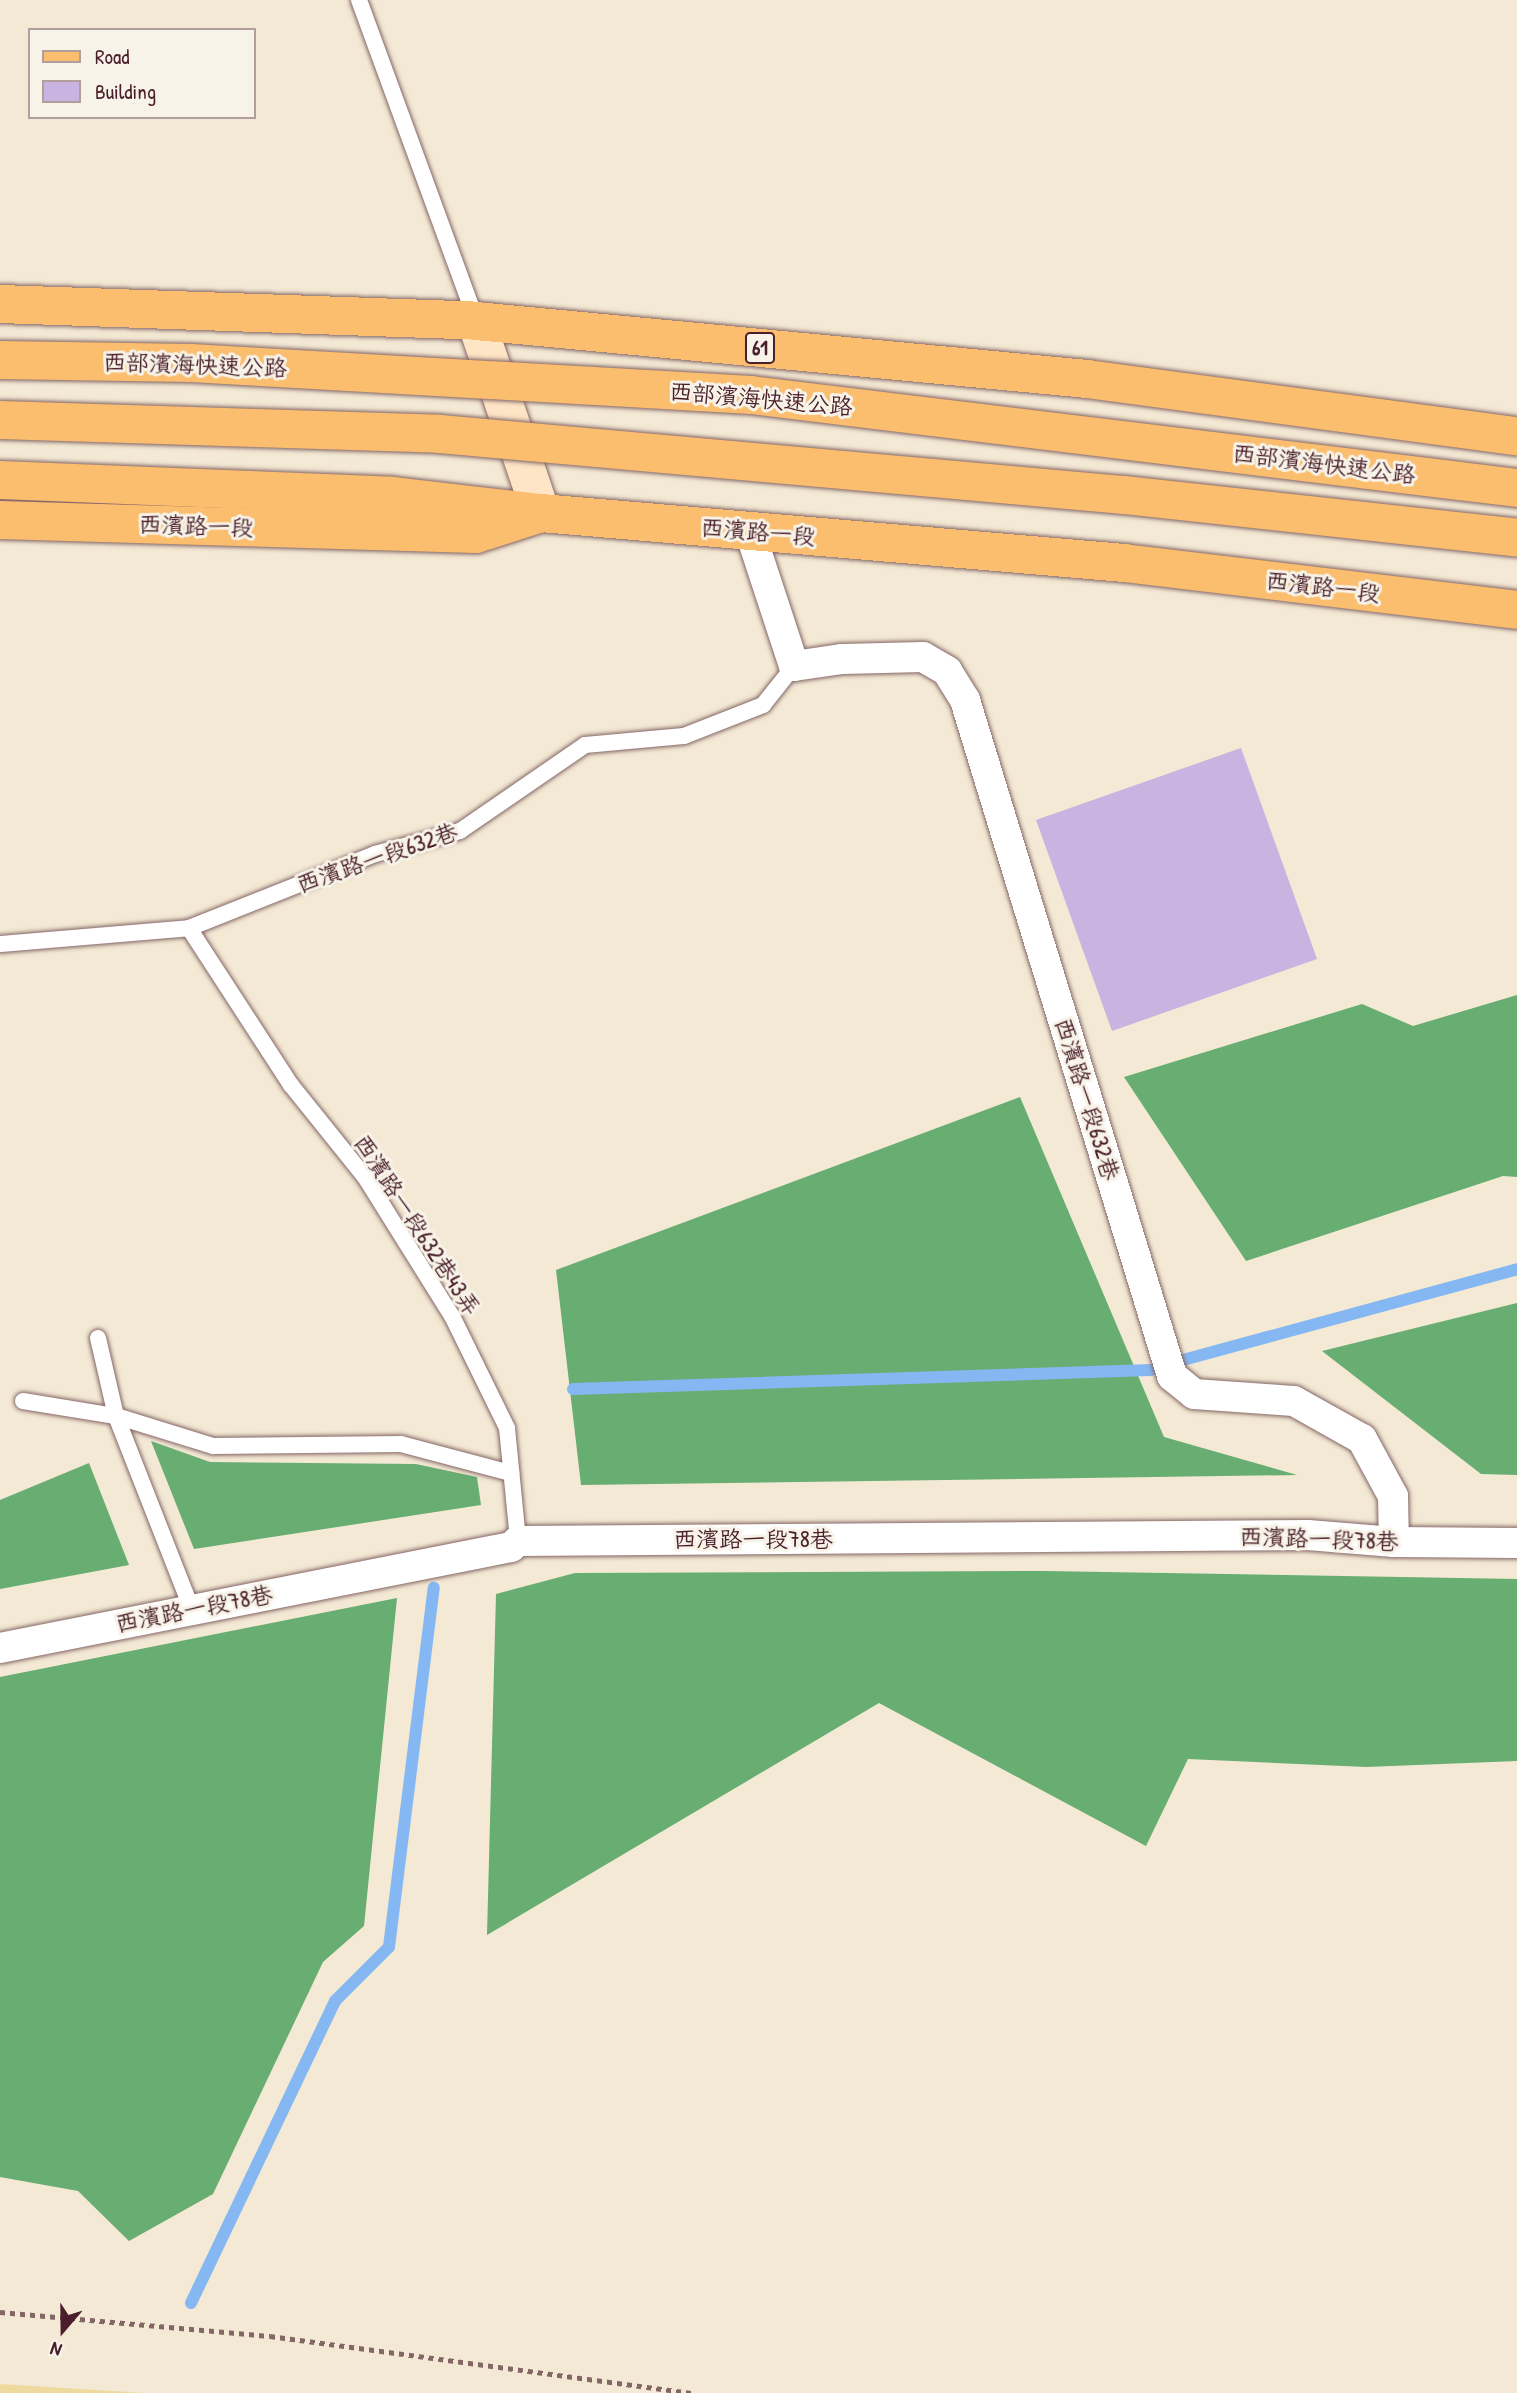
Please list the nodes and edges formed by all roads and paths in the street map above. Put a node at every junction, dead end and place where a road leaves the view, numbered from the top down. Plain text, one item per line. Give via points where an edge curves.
1 (359, 0) edge
2 (0, 304) edge
3 (476, 321) junction
4 (0, 360) edge
5 (0, 419) edge
6 (1517, 436) edge
7 (0, 480) edge
8 (1517, 488) edge
9 (541, 513) junction
10 (0, 520) edge
11 (750, 532) junction
12 (1517, 538) edge
13 (1517, 610) edge
14 (794, 666) junction
15 (188, 928) junction
16 (0, 944) edge
17 (98, 1338) dead end
18 (23, 1401) dead end
19 (116, 1416) junction
20 (512, 1473) junction
21 (518, 1541) junction
22 (1394, 1542) junction
23 (1517, 1543) edge
24 (192, 1610) junction
25 (0, 1648) edge
26 (0, 2312) edge
27 (693, 2393) edge

1 - 3 lane
2 - 3 main road, 61
3 - 6 main road, 61 via 1087,379
3 - 9 street
4 - 8 main road, 西部濱海快速公路 / 61, bridge via 191,363 751,395
5 - 12 main road, bridge via 440,434 1124,495
7 - 9 main road via 393,496
9 - 10 main road, 西濱路一段 via 476,534
9 - 11 main road, 西濱路一段
11 - 13 main road, 西濱路一段 via 1124,563
11 - 14 street via 785,650
14 - 15 lane, 西濱路一段632巷 via 763,705 684,736 585,745 460,831 375,854
14 - 22 street, 西濱路一段632巷 via 842,659 923,657 947,671 965,700 1172,1376 1194,1394 1294,1401 1362,1439 1393,1496
15 - 16 lane, 西濱路一段632巷
15 - 20 lane, 西濱路一段632巷43弄 via 291,1085 365,1177 452,1316 507,1428
17 - 19 lane
18 - 19 lane
19 - 20 lane via 213,1446 401,1444
19 - 24 lane
20 - 21 lane, 西濱路一段632巷43弄
21 - 22 street, 西濱路一段78巷 via 1308,1535
21 - 24 street, 西濱路一段78巷
22 - 23 street, 西濱路一段78巷
24 - 25 street, 西濱路一段78巷
26 - 27 path via 270,2336

